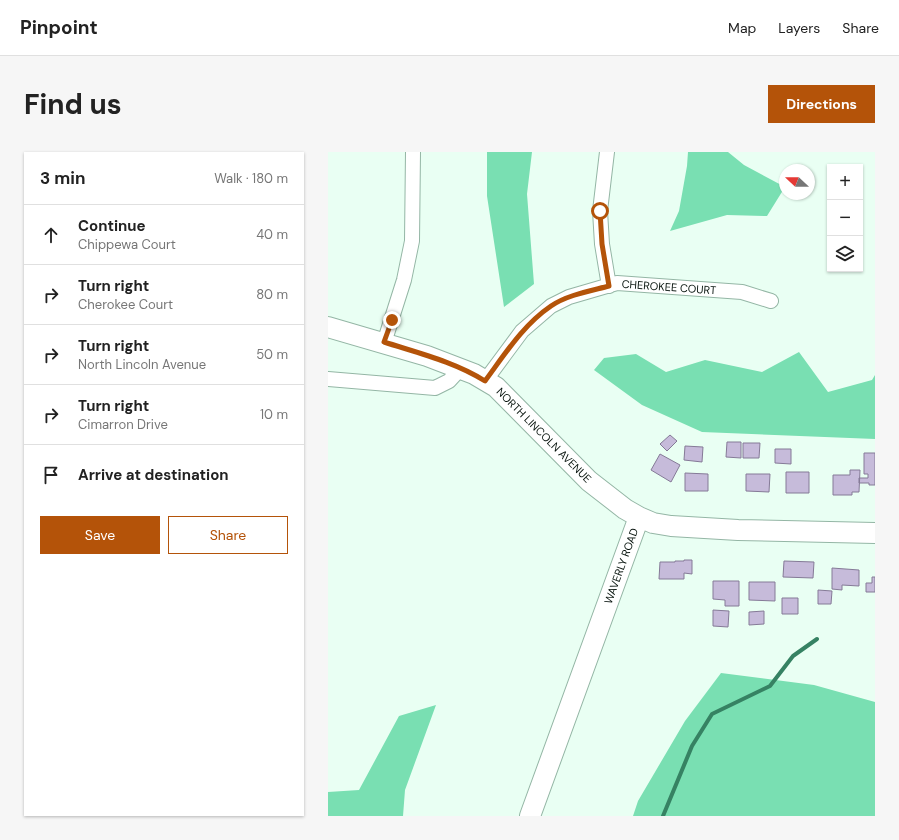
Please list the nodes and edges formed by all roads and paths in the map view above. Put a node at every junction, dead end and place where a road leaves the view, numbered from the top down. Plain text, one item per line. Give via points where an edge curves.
1 (413, 152) edge
2 (607, 152) edge
3 (609, 286) junction
4 (770, 301) dead end
5 (328, 327) edge
6 (384, 342) junction
7 (461, 368) junction
8 (328, 379) edge
9 (485, 381) junction
10 (639, 517) junction
11 (875, 533) edge
12 (530, 816) edge

1 - 6 street via 412,241 404,280
2 - 3 street via 600,211
3 - 4 street, CHEROKEE COURT via 617,283 742,292
3 - 9 street, CHEROKEE COURT via 569,297 551,306 522,331
5 - 6 street, NORTH LINCOLN AVENUE
6 - 7 street, NORTH LINCOLN AVENUE
7 - 8 street via 449,381 435,388
7 - 9 street, NORTH LINCOLN AVENUE
9 - 10 street, NORTH LINCOLN AVENUE via 496,387 589,481
10 - 11 street, WAVERLY ROAD via 671,526
10 - 12 street, WAVERLY ROAD

